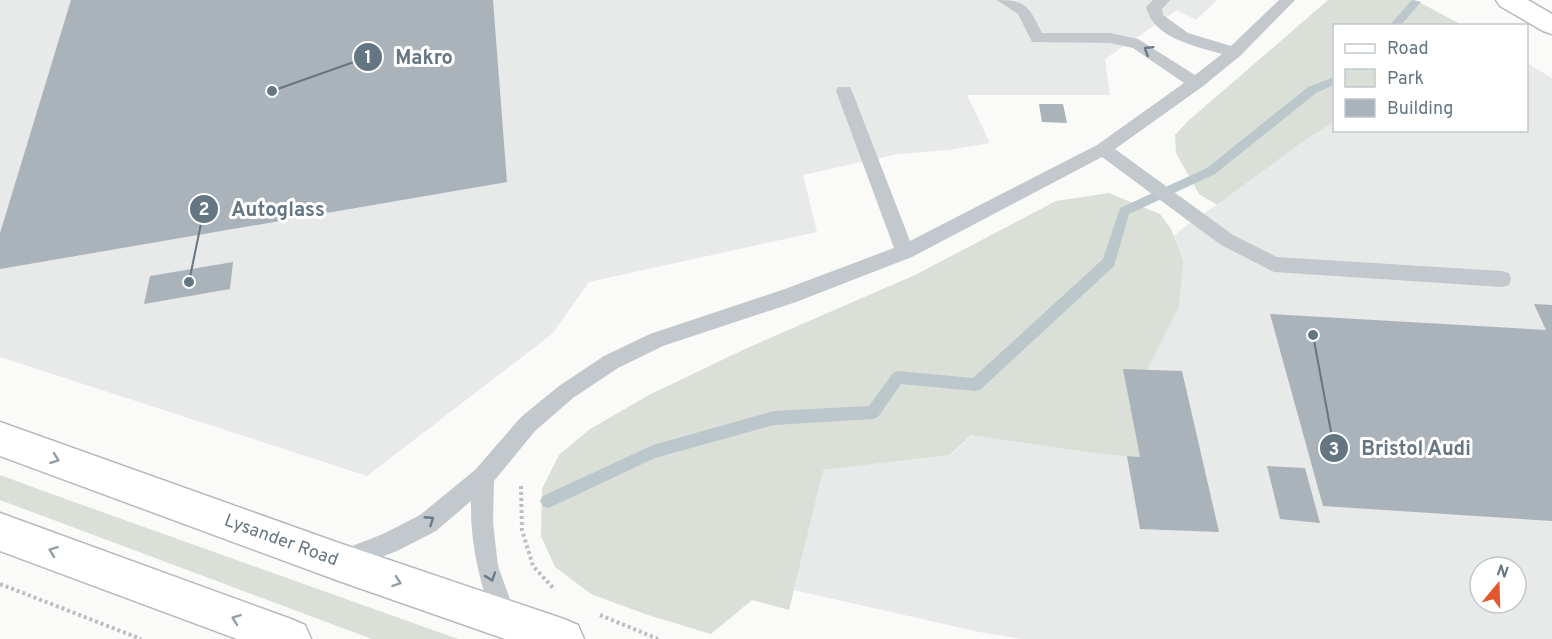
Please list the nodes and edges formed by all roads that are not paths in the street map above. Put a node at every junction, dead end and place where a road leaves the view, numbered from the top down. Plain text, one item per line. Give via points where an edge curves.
1 (1004, 0) edge
2 (1162, 0) edge
3 (1288, 0) edge
4 (1509, 0) edge
5 (1023, 6) edge
6 (1552, 25) edge
7 (1234, 52) junction
8 (1196, 83) junction
9 (844, 91) dead end
10 (1103, 149) junction
11 (905, 252) junction
12 (1502, 279) dead end
13 (0, 439) edge
14 (483, 477) junction
15 (0, 532) edge
16 (339, 562) junction
17 (505, 619) junction
18 (291, 639) edge
19 (564, 639) edge

1 - 5 lane
2 - 7 lane via 1154,7 1156,17 1183,37
3 - 7 lane
4 - 6 street
8 -> 5 lane via 1138,44 1110,38 1037,38
7 - 8 lane
8 - 10 lane
9 - 11 lane
10 - 11 lane
10 - 12 lane via 1227,240 1274,264
11 - 14 lane via 657,340 611,362 528,424
13 -> 16 street, Lysander Road
16 -> 14 lane via 428,523
14 -> 17 lane via 482,522 487,566
18 -> 15 street
16 -> 17 street, Lysander Road
17 - 19 street, Lysander Road

